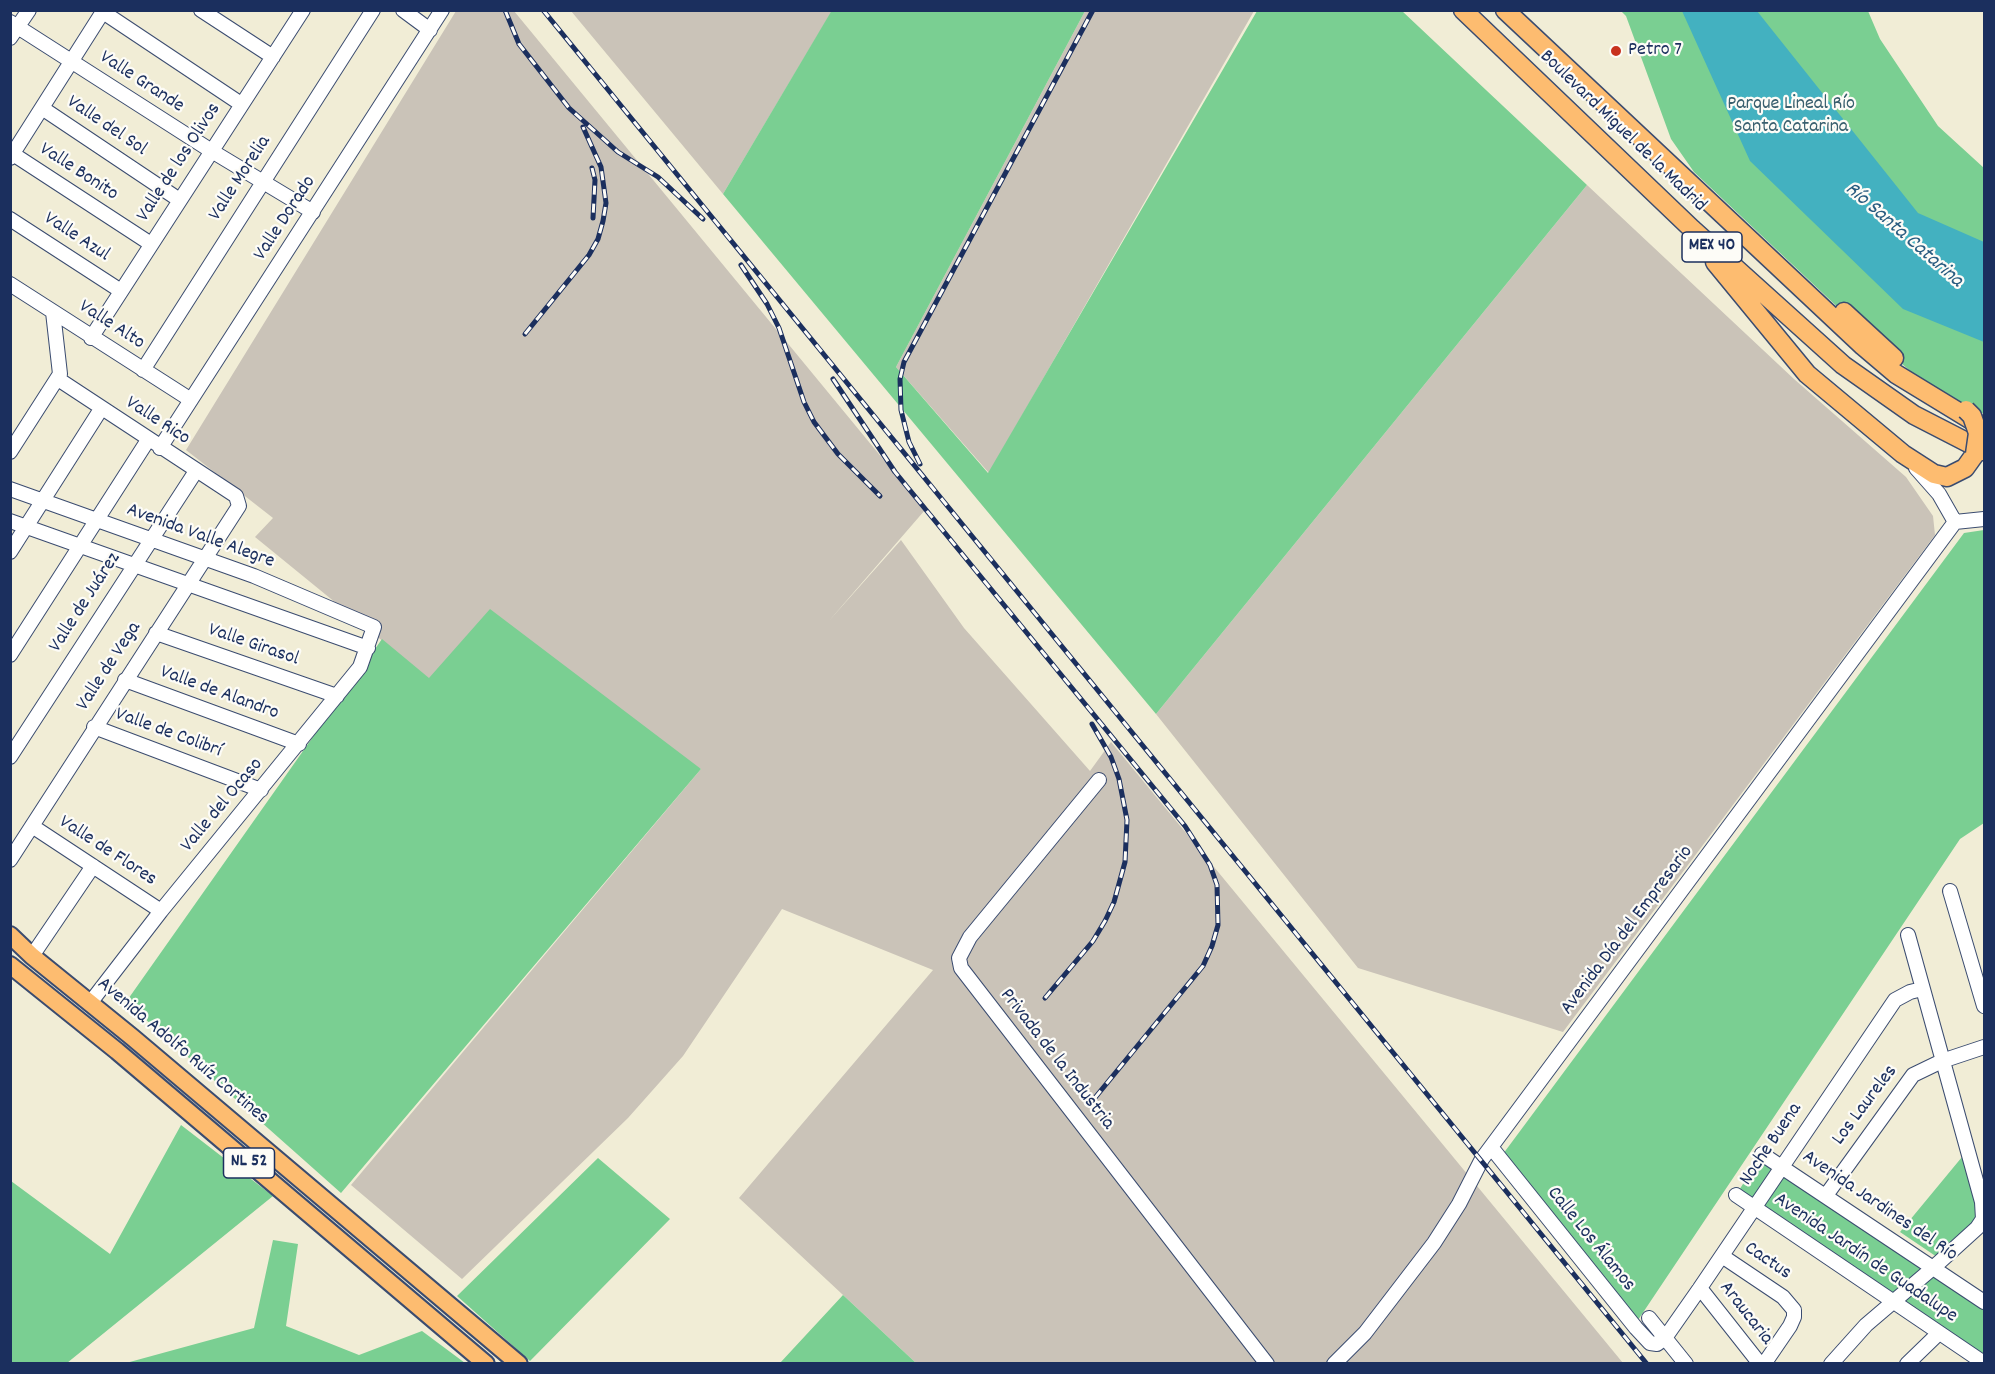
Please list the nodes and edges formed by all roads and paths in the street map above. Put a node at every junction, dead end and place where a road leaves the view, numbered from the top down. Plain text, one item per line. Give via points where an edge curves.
1 (29, 10) edge
2 (201, 10) edge
3 (373, 10) edge
4 (403, 10) edge
5 (442, 10) edge
6 (1463, 10) edge
7 (1504, 10) edge
8 (103, 11) edge
9 (303, 11) edge
10 (13, 29) edge
11 (430, 30) junction
12 (273, 57) junction
13 (72, 61) junction
14 (241, 104) junction
15 (42, 108) junction
16 (210, 150) junction
17 (12, 156) edge
18 (263, 181) junction
19 (178, 199) junction
20 (314, 212) junction
21 (10, 219) edge
22 (1692, 229) junction
23 (1750, 239) junction
24 (151, 244) junction
25 (10, 284) edge
26 (121, 291) junction
27 (53, 312) junction
28 (91, 338) junction
29 (143, 370) junction
30 (58, 379) junction
31 (191, 400) junction
32 (101, 409) junction
33 (1984, 428) edge
34 (148, 440) junction
35 (160, 448) junction
36 (1984, 451) edge
37 (10, 452) edge
38 (1904, 454) junction
39 (196, 471) junction
40 (10, 489) edge
41 (236, 496) joint
42 (43, 501) junction
43 (1984, 519) edge
44 (10, 521) edge
45 (97, 521) junction
46 (1955, 522) junction
47 (27, 527) junction
48 (149, 540) junction
49 (81, 546) junction
50 (10, 552) edge
51 (204, 559) junction
52 (133, 565) junction
53 (186, 584) junction
54 (374, 627) joint
55 (156, 633) junction
56 (368, 648) junction
57 (10, 655) edge
58 (125, 680) junction
59 (337, 696) junction
60 (94, 727) junction
61 (299, 744) junction
62 (10, 757) edge
63 (1099, 780) dead end
64 (261, 790) junction
65 (32, 826) junction
66 (12, 854) edge
67 (93, 866) junction
68 (1950, 891) dead end
69 (161, 911) junction
70 (1908, 934) dead end
71 (10, 935) edge
72 (32, 956) junction
73 (10, 965) edge
74 (1922, 989) junction
75 (1984, 1001) edge
76 (90, 1003) junction
77 (1984, 1047) edge
78 (1942, 1061) junction
79 (1491, 1147) junction
80 (1762, 1154) dead end
81 (1781, 1165) junction
82 (1827, 1194) junction
83 (1736, 1195) dead end
84 (1754, 1208) junction
85 (1722, 1256) junction
86 (1934, 1267) junction
87 (1700, 1288) junction
88 (1983, 1297) edge
89 (1893, 1300) junction
90 (1649, 1318) dead end
91 (1939, 1333) junction
92 (1665, 1338) junction
93 (1984, 1363) edge
94 (486, 1364) edge
95 (519, 1364) edge
96 (1267, 1364) edge
97 (1334, 1364) edge
98 (1686, 1364) edge
99 (1762, 1364) edge
100 (1831, 1364) edge
101 (1907, 1364) edge

1 - 10 street
2 - 12 street
3 - 18 street, Valle Morelia
4 - 11 street
5 - 11 street, Valle Dorado
6 - 22 highway, Boulevard Miguel de la Madrid / MEX 40
7 - 23 highway, Boulevard Miguel de la Madrid / MEX 40
8 - 13 street
8 - 14 street
9 - 12 street, Valle de los Olivos
10 - 13 street, Valle Grande
11 - 20 street, Valle Dorado
12 - 14 street, Valle de los Olivos
13 - 15 street
13 - 16 street, Valle Grande
14 - 16 street, Valle de los Olivos
15 - 17 street
15 - 19 street, Valle del Sol
16 - 18 street, Valle Grande
16 - 19 street, Valle de los Olivos
17 - 24 street, Valle Bonito
18 - 20 street, Valle Grande
18 - 29 street, Valle Morelia
19 - 24 street, Valle de los Olivos
20 - 31 street, Valle Dorado
21 - 26 street, Valle Azul
22 - 36 highway, Boulevard Miguel de la Madrid / MEX 40 via 1875,389 1914,415
22 - 38 highway via 1797,363
23 - 33 highway, Boulevard Miguel de la Madrid / MEX 40 via 1896,374
23 - 38 highway, bridge via 1781,254 1898,361 1966,410 1976,425 1977,447 1967,466 1948,477 1934,474
24 - 26 street, Valle de los Olivos
25 - 27 street, Valle Alto
26 - 28 street, Valle de los Olivos
27 - 28 street, Valle Alto
27 - 30 street
28 - 29 street, Valle Alto
29 - 31 street, Valle Alto
30 - 32 street, Valle Rico
30 - 37 street
31 - 35 street, Valle Dorado
32 - 34 street, Valle Rico
32 - 42 street
34 - 35 street, Valle Rico
34 - 45 street
35 - 39 street, Valle Rico
38 - 46 street via 1939,494
39 - 41 street, Valle Rico
39 - 48 street, Valle de Juárez
40 - 42 street, Avenida Valle Alegre
41 - 51 street, Valle de Vega via 238,510
42 - 45 street, Avenida Valle Alegre
42 - 47 street
43 - 46 street
44 - 47 street
45 - 48 street, Avenida Valle Alegre
45 - 49 street
46 - 79 street, Avenida Día del Empresario
47 - 49 street
47 - 50 street
48 - 51 street, Avenida Valle Alegre
48 - 52 street, Valle de Juárez
49 - 52 street
49 - 57 street
51 - 53 street, Valle de Vega
51 - 54 street, Avenida Valle Alegre via 303,595
52 - 53 street
52 - 62 street, Valle de Juárez
53 - 55 street, Valle de Vega
53 - 56 street
54 - 56 street, Valle del Ocaso
55 - 58 street, Valle de Vega
55 - 59 street, Valle Girasol
56 - 59 street, Valle del Ocaso via 360,667
58 - 60 street, Valle de Vega
58 - 61 street, Valle de Alandro
59 - 61 street, Valle del Ocaso
60 - 64 street, Valle de Colibrí
60 - 65 street, Valle de Vega
61 - 64 street, Valle del Ocaso
63 - 96 street, Privada de la Industria via 970,937 959,958 960,968
64 - 69 street, Valle del Ocaso
65 - 66 street, Valle de Vega
65 - 67 street, Valle de Flores
67 - 69 street, Valle de Flores
67 - 72 street
68 - 75 street
69 - 76 street, Valle del Ocaso
70 - 74 street
71 - 72 main road, Avenida Adolfo Ruíz Cortines / NL 52
72 - 76 main road, Avenida Adolfo Ruíz Cortines / NL 52
73 - 94 main road, NL 52
74 - 78 street
74 - 81 street, Noche Buena via 1895,1000
76 - 95 main road, Avenida Adolfo Ruíz Cortines / NL 52
77 - 78 street, Los Laureles
78 - 82 street, Los Laureles via 1919,1070 1908,1080
78 - 86 street via 1984,1212 1981,1223
79 - 92 street, Calle Los Álamos via 1644,1338 1654,1344
79 - 97 street, Avenida Día del Empresario via 1448,1225 1365,1333
80 - 81 street, Avenida Jardines del Río
81 - 82 street, Avenida Jardines del Río
81 - 84 street, Noche Buena
82 - 86 street, Avenida Jardines del Río
83 - 84 street, Avenida Jardín de Guadalupe
84 - 85 street, Noche Buena
84 - 89 street, Avenida Jardín de Guadalupe
85 - 87 street, Noche Buena
85 - 99 street, Cactus via 1784,1297 1794,1310 1790,1326
86 - 88 street, Avenida Jardines del Río
86 - 89 street
87 - 92 street, Noche Buena
87 - 99 street, Araucaria
89 - 91 street, Avenida Jardín de Guadalupe
89 - 100 street
90 - 92 street
91 - 93 street, Avenida Jardín de Guadalupe
91 - 101 street
92 - 98 street

